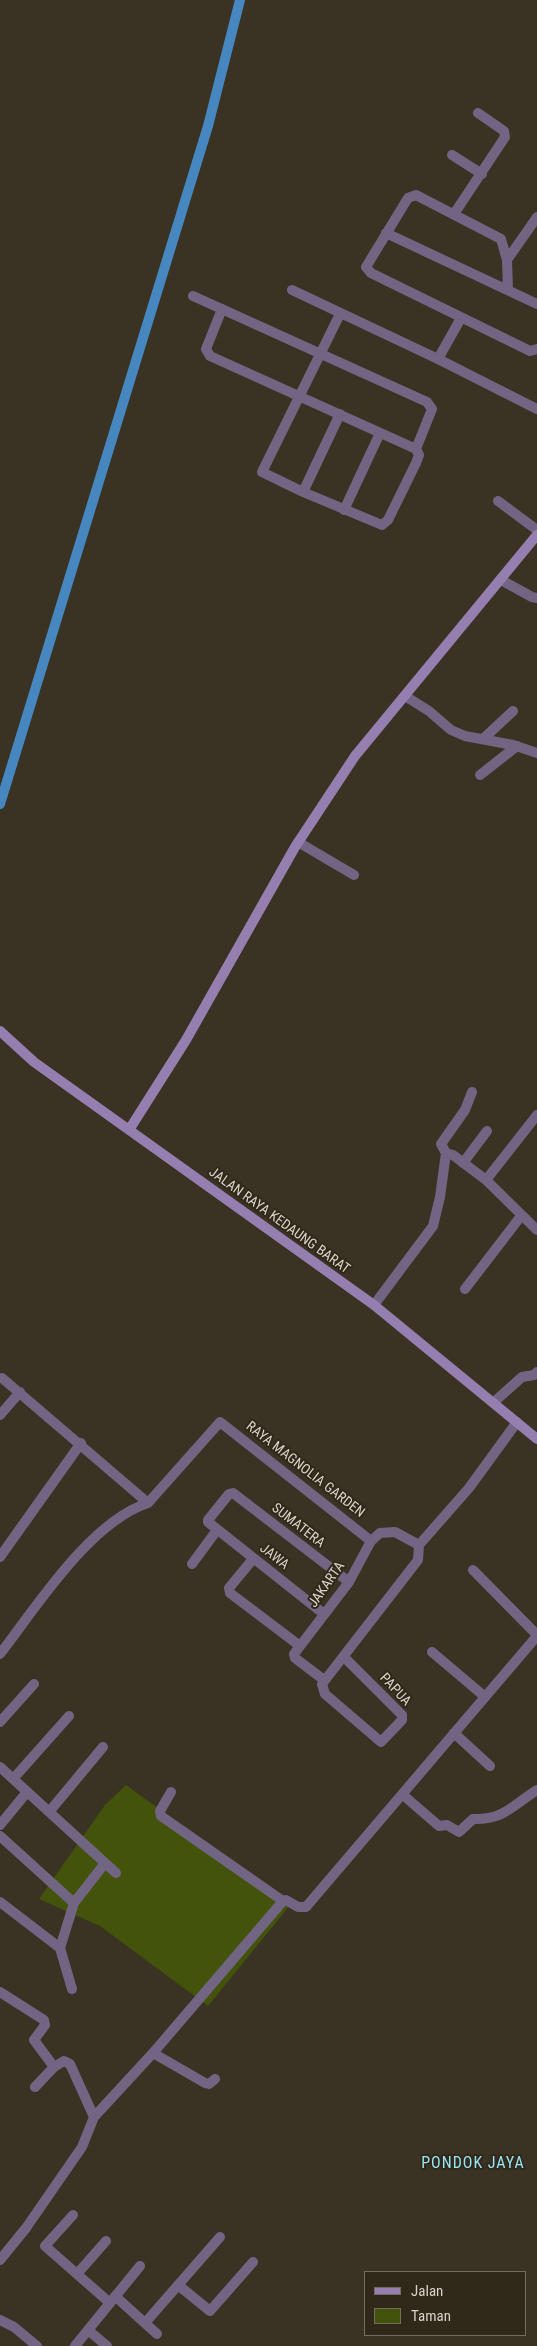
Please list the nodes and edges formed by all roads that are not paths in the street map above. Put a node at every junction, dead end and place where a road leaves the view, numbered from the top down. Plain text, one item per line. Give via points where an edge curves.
1 (478, 113) dead end
2 (452, 155) dead end
3 (482, 174) junction
4 (454, 214) junction
5 (537, 217) edge
6 (533, 230) edge
7 (386, 233) junction
8 (507, 260) junction
9 (292, 290) dead end
10 (508, 290) junction
11 (193, 296) dead end
12 (537, 304) edge
13 (222, 309) junction
14 (340, 314) junction
15 (461, 318) junction
16 (537, 349) edge
17 (320, 355) junction
18 (438, 358) junction
19 (298, 395) junction
20 (537, 409) edge
21 (340, 414) junction
22 (380, 433) junction
23 (416, 448) junction
24 (303, 492) junction
25 (498, 501) dead end
26 (344, 510) junction
27 (537, 530) edge
28 (537, 534) edge
29 (501, 580) junction
30 (537, 598) edge
31 (405, 696) junction
32 (513, 711) dead end
33 (482, 739) junction
34 (517, 746) junction
35 (537, 753) edge
36 (480, 774) dead end
37 (298, 842) junction
38 (354, 875) dead end
39 (0, 1032) edge
40 (472, 1092) dead end
41 (537, 1115) edge
42 (129, 1130) junction
43 (487, 1131) dead end
44 (446, 1153) junction
45 (463, 1163) junction
46 (486, 1180) junction
47 (521, 1216) junction
48 (537, 1230) edge
49 (466, 1289) dead end
50 (374, 1305) junction
51 (537, 1372) edge
52 (2, 1378) dead end
53 (20, 1392) junction
54 (494, 1402) junction
55 (0, 1415) edge
56 (517, 1422) junction
57 (537, 1439) edge
58 (81, 1443) junction
59 (148, 1503) junction
60 (207, 1522) joint
61 (217, 1530) junction
62 (372, 1541) junction
63 (3, 1545) edge
64 (420, 1546) junction
65 (0, 1557) edge
66 (253, 1559) junction
67 (192, 1564) dead end
68 (472, 1570) dead end
69 (349, 1582) junction
70 (324, 1614) junction
71 (537, 1636) edge
72 (300, 1646) junction
73 (2, 1648) edge
74 (432, 1652) dead end
75 (344, 1658) junction
76 (324, 1680) junction
77 (34, 1684) dead end
78 (484, 1696) junction
79 (69, 1716) dead end
80 (0, 1722) edge
81 (454, 1733) junction
82 (103, 1747) dead end
83 (490, 1766) dead end
84 (0, 1767) edge
85 (13, 1779) junction
86 (537, 1790) edge
87 (27, 1792) junction
88 (171, 1792) dead end
89 (403, 1796) junction
90 (49, 1812) junction
91 (0, 1825) edge
92 (0, 1836) edge
93 (105, 1863) junction
94 (116, 1873) dead end
95 (283, 1901) junction
96 (0, 1902) edge
97 (74, 1903) junction
98 (60, 1948) junction
99 (72, 1989) dead end
100 (0, 1992) edge
101 (153, 2053) junction
102 (54, 2067) junction
103 (215, 2079) dead end
104 (35, 2087) dead end
105 (94, 2117) junction
106 (73, 2216) dead end
107 (220, 2237) dead end
108 (106, 2241) dead end
109 (0, 2260) edge
110 (253, 2262) dead end
111 (140, 2266) dead end
112 (77, 2274) junction
113 (178, 2286) junction
114 (113, 2300) junction
115 (0, 2320) edge
116 (145, 2323) junction
117 (88, 2330) junction
118 (157, 2334) dead end
119 (37, 2346) edge
120 (75, 2346) edge
121 (107, 2346) edge

1 - 3 street via 505,135
2 - 3 street
3 - 4 street
4 - 7 street via 412,195
4 - 8 street via 501,239
5 - 6 street
6 - 8 street
7 - 10 street
7 - 15 street via 367,265 368,272
8 - 10 street
9 - 14 street
10 - 12 street
11 - 13 street
13 - 17 street
13 - 19 street via 206,349 208,353
14 - 17 street
14 - 18 street
15 - 16 street via 530,351
15 - 18 street
17 - 19 street
17 - 23 street via 427,402 432,409
18 - 20 street
19 - 21 street
19 - 24 street via 262,471
21 - 22 street
21 - 24 street
22 - 23 street
22 - 26 street
23 - 26 street via 418,458 386,522 380,525
24 - 26 street
25 - 27 street
28 - 29 street
29 - 30 street
29 - 31 street
31 - 33 street via 451,730
31 - 37 street via 355,756
32 - 33 street
33 - 34 street
34 - 35 street
34 - 36 street
37 - 38 street
37 - 42 street via 186,1040
39 - 42 street, JALAN RAYA KEDAUNG BARAT via 34,1062
40 - 44 street via 465,1110 441,1144
41 - 46 street
42 - 50 street, JALAN RAYA KEDAUNG BARAT
43 - 45 street
44 - 45 street
44 - 50 street via 433,1226
45 - 46 street
46 - 47 street
47 - 48 street
47 - 49 street
50 - 54 street, JALAN RAYA KEDAUNG BARAT
51 - 54 street via 522,1377
52 - 53 street
53 - 55 street
53 - 58 street
54 - 56 street, JALAN RAYA KEDAUNG BARAT
56 - 57 street, JALAN RAYA KEDAUNG BARAT
56 - 64 street via 470,1488
58 - 59 street
58 - 63 street
59 - 62 street, RAYA MAGNOLIA GARDEN via 220,1422
59 - 73 street via 109,1523 81,1550
60 - 61 street, JAWA
60 - 69 street, SUMATERA via 231,1493
61 - 66 street, JAWA
61 - 67 street
62 - 64 street via 380,1533 395,1532
62 - 69 street, JAKARTA
63 - 65 street
64 - 75 street via 418,1560
66 - 70 street, JAWA
66 - 72 street via 229,1591
68 - 71 street
69 - 70 street, JAKARTA
70 - 72 street, JAKARTA
71 - 78 street
72 - 76 street via 295,1658
74 - 78 street
75 - 76 street
75 - 76 street, PAPUA via 402,1715 402,1720 381,1742 325,1694
77 - 80 street
78 - 81 street
79 - 85 street
81 - 83 street
81 - 89 street
82 - 90 street
84 - 85 street
85 - 87 street
86 - 89 street via 501,1816 473,1819 459,1832 447,1825 439,1826
87 - 90 street
87 - 91 street
88 - 95 street via 160,1811 161,1816
89 - 95 street via 306,1907
90 - 93 street
92 - 97 street
93 - 94 street
93 - 97 street
95 - 101 street
96 - 98 street
97 - 98 street
98 - 99 street
100 - 102 street via 44,2020 45,2025 34,2040
101 - 103 street via 205,2083 210,2084
101 - 105 street
102 - 104 street
102 - 105 street via 64,2061 70,2064
105 - 109 street via 82,2147
106 - 112 street via 45,2246
107 - 113 street
108 - 112 street
110 - 113 street via 212,2310 206,2310
111 - 114 street
112 - 114 street
113 - 116 street
114 - 116 street
114 - 117 street
115 - 119 street
116 - 118 street
117 - 120 street
117 - 121 street

